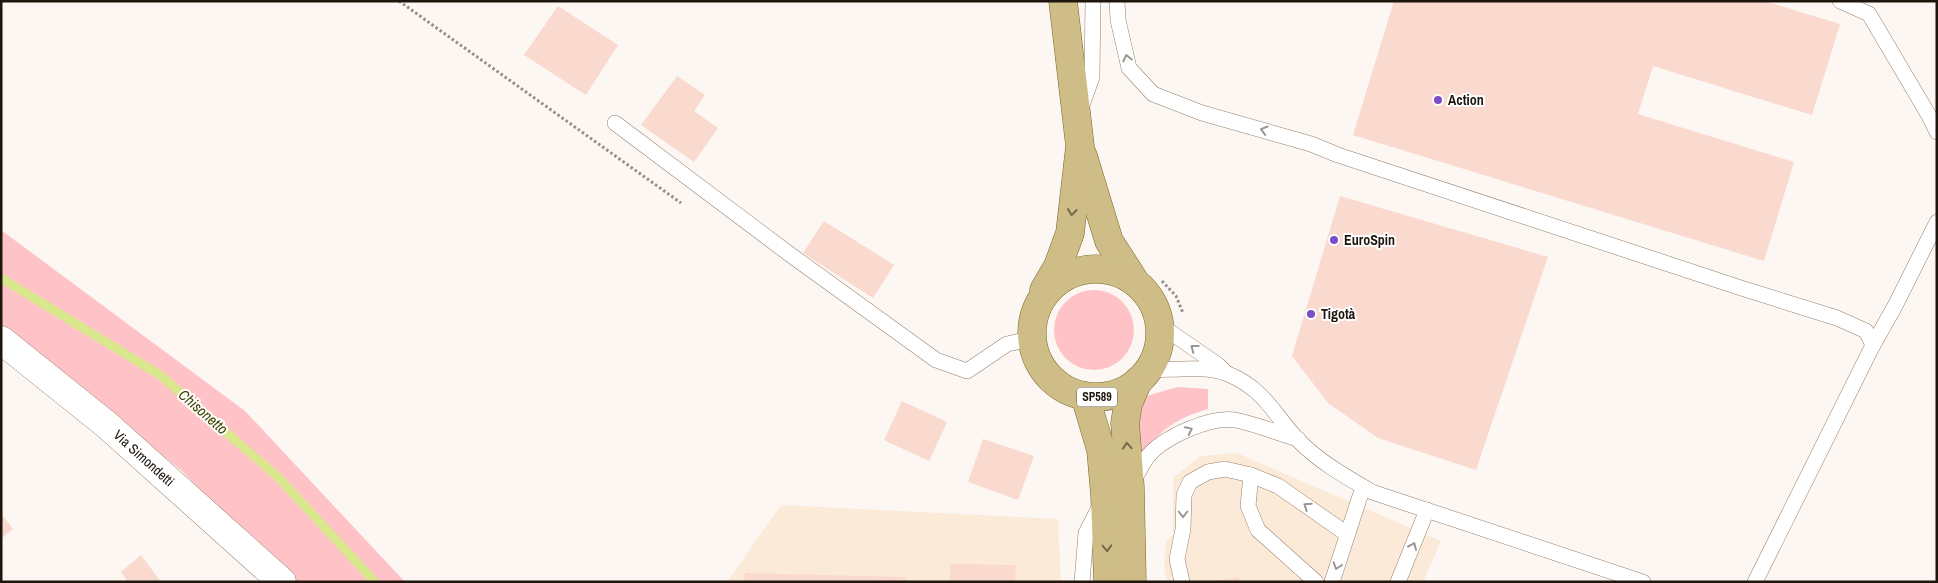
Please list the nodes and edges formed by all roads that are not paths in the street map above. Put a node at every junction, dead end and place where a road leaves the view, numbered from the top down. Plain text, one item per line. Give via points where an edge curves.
1 (1063, 1) edge
2 (1093, 1) edge
3 (1117, 1) edge
4 (1840, 1) edge
5 (615, 123) dead end
6 (1937, 132) edge
7 (1079, 133) junction
8 (1937, 222) edge
9 (1134, 280) junction
10 (1040, 298) junction
11 (1160, 325) junction
12 (1031, 339) junction
13 (1, 340) edge
14 (1872, 345) junction
15 (1226, 374) junction
16 (1143, 376) junction
17 (1085, 396) junction
18 (1298, 440) junction
19 (1251, 475) junction
20 (1130, 487) junction
21 (1363, 487) junction
22 (1105, 496) junction
23 (1427, 510) junction
24 (1347, 534) junction
25 (1126, 581) edge
26 (282, 582) edge
27 (1082, 582) edge
28 (1182, 582) edge
29 (1316, 582) edge
30 (1332, 582) edge
31 (1398, 582) edge
32 (1643, 582) edge
33 (1754, 582) edge

1 - 7 main road, SP589
2 - 7 lane via 1092,77
14 -> 3 lane via 1866,331 1837,318 1310,144 1202,113 1153,94 1129,68
4 - 6 lane via 1870,14
5 - 12 lane via 936,360 967,371 1007,344
7 - 9 main road, SP589 via 1109,241
7 -> 10 main road, SP589 via 1070,233 1058,266
8 - 14 lane
9 - 10 main road, SP589 via 1115,271 1094,268 1073,272 1054,282
9 - 11 main road, SP589 via 1156,308
10 - 12 main road, SP589 via 1032,318
15 -> 11 lane
11 - 16 main road, SP589 via 1156,357
12 - 17 main road, SP589 via 1036,360 1048,377 1065,390
13 - 26 street, Via Simondetti via 107,425
14 - 33 lane
15 - 16 lane via 1196,369
15 - 18 lane via 1260,392
16 - 17 main road, SP589 via 1122,392 1104,397
20 -> 16 main road, SP589 via 1125,423 1128,404
17 - 22 main road, SP589 via 1101,450
20 -> 18 lane via 1148,456 1191,428 1217,420 1234,420
18 - 21 lane
24 -> 19 lane via 1278,486
19 -> 28 lane via 1225,469 1208,472 1190,482 1184,495 1184,529 1177,559
19 - 29 lane via 1248,506 1258,530
20 - 25 main road, SP589
21 - 23 lane
21 - 24 lane
22 -> 25 main road, SP589
22 - 27 lane via 1086,533
31 -> 23 lane
23 - 32 lane
24 -> 30 lane

